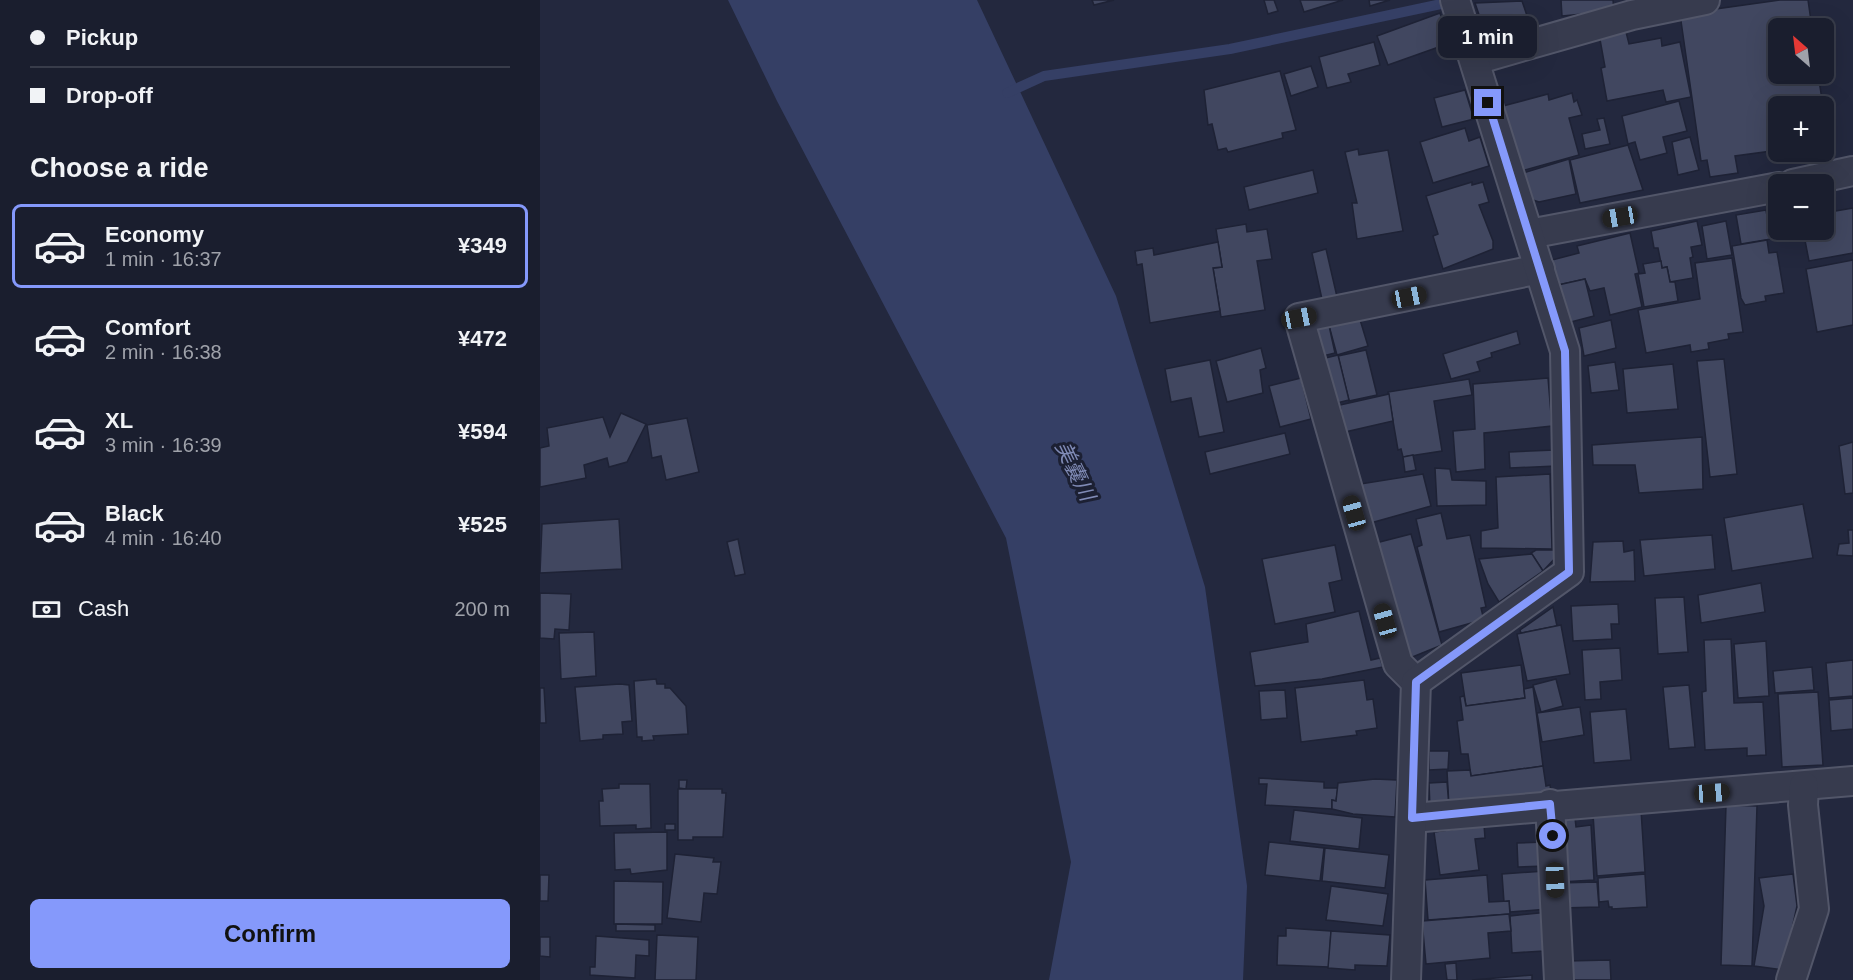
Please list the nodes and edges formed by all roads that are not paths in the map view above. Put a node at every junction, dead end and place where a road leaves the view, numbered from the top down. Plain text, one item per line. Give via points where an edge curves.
1 (1705, 0) edge
2 (1457, 6) edge
3 (1629, 8) edge
4 (1475, 60) junction
5 (1853, 171) edge
6 (1834, 175) edge
7 (1768, 189) edge
8 (1529, 234) junction
9 (1540, 269) junction
10 (1416, 682) junction
11 (1853, 781) edge
12 (1804, 786) junction
13 (1550, 804) junction
14 (1412, 818) junction
15 (1406, 980) edge
16 (1559, 980) edge
17 (1791, 980) edge

1 - 3 street
2 - 4 street
3 - 4 street
4 - 8 street
5 - 6 street
7 - 8 street
8 - 9 street
9 - 10 street via 1565,351 1569,572
9 - 10 street via 1299,318 1398,664
10 - 14 street
11 - 12 street
12 - 13 street
12 - 17 street via 1814,909
13 - 14 street
13 - 16 street
14 - 15 street

